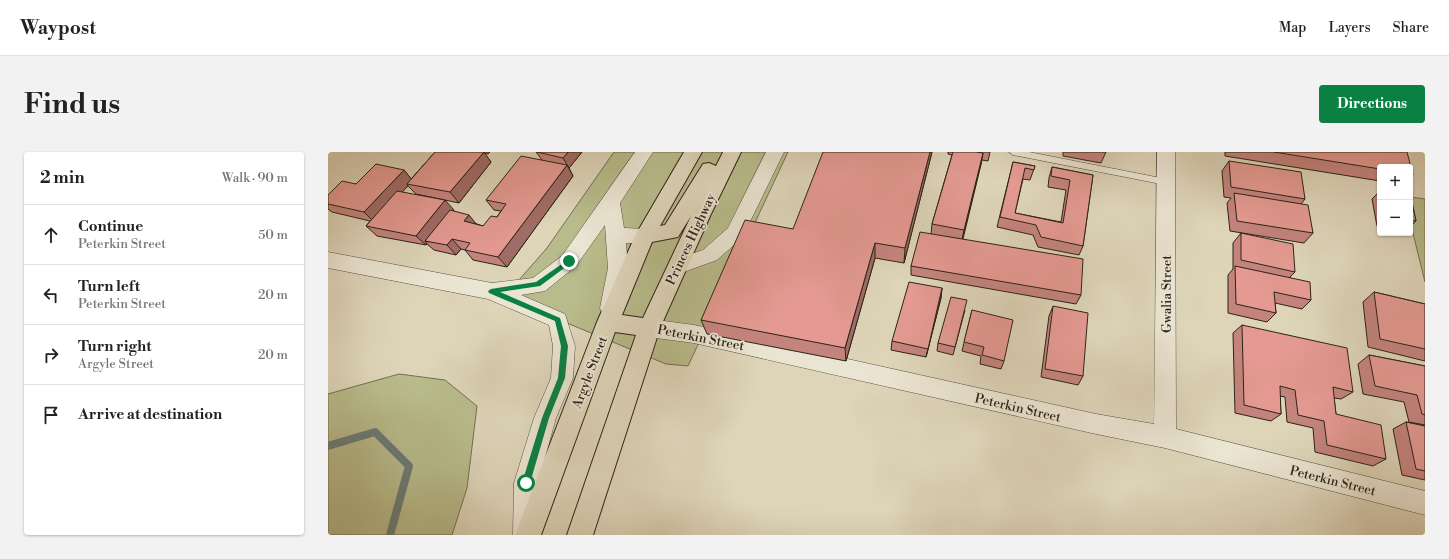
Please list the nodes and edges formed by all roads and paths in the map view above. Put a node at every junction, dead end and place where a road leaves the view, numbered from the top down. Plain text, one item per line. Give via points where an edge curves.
1 (644, 152) edge
2 (693, 152) edge
3 (719, 152) edge
4 (732, 152) edge
5 (775, 152) edge
6 (1013, 152) edge
7 (1166, 152) edge
8 (1166, 182) junction
9 (612, 202) junction
10 (616, 235) junction
11 (645, 236) junction
12 (328, 260) edge
13 (678, 266) junction
14 (491, 291) junction
15 (608, 322) junction
16 (649, 328) junction
17 (1165, 437) junction
18 (1425, 503) edge
19 (525, 535) edge
20 (528, 535) edge
21 (580, 535) edge

1 - 9 street
2 - 11 highway
3 - 11 highway via 671,232
4 - 13 highway, Princes Highway
5 - 13 street via 735,233 710,255
6 - 8 lane
7 - 8 street, Gwalia Street
8 - 17 street, Gwalia Street
9 - 10 street, Argyle Street
9 - 14 street via 569,261 538,285
10 - 11 street
10 - 15 street, Argyle Street via 618,268
11 - 15 highway
12 - 14 street
13 - 16 highway, Princes Highway
14 - 19 street via 558,320 564,346 562,378 545,418 526,483
15 - 16 highway, Peterkin Street
15 - 20 highway, Argyle Street
16 - 17 street, Peterkin Street via 694,334 1096,424
16 - 21 highway
17 - 18 street, Peterkin Street

